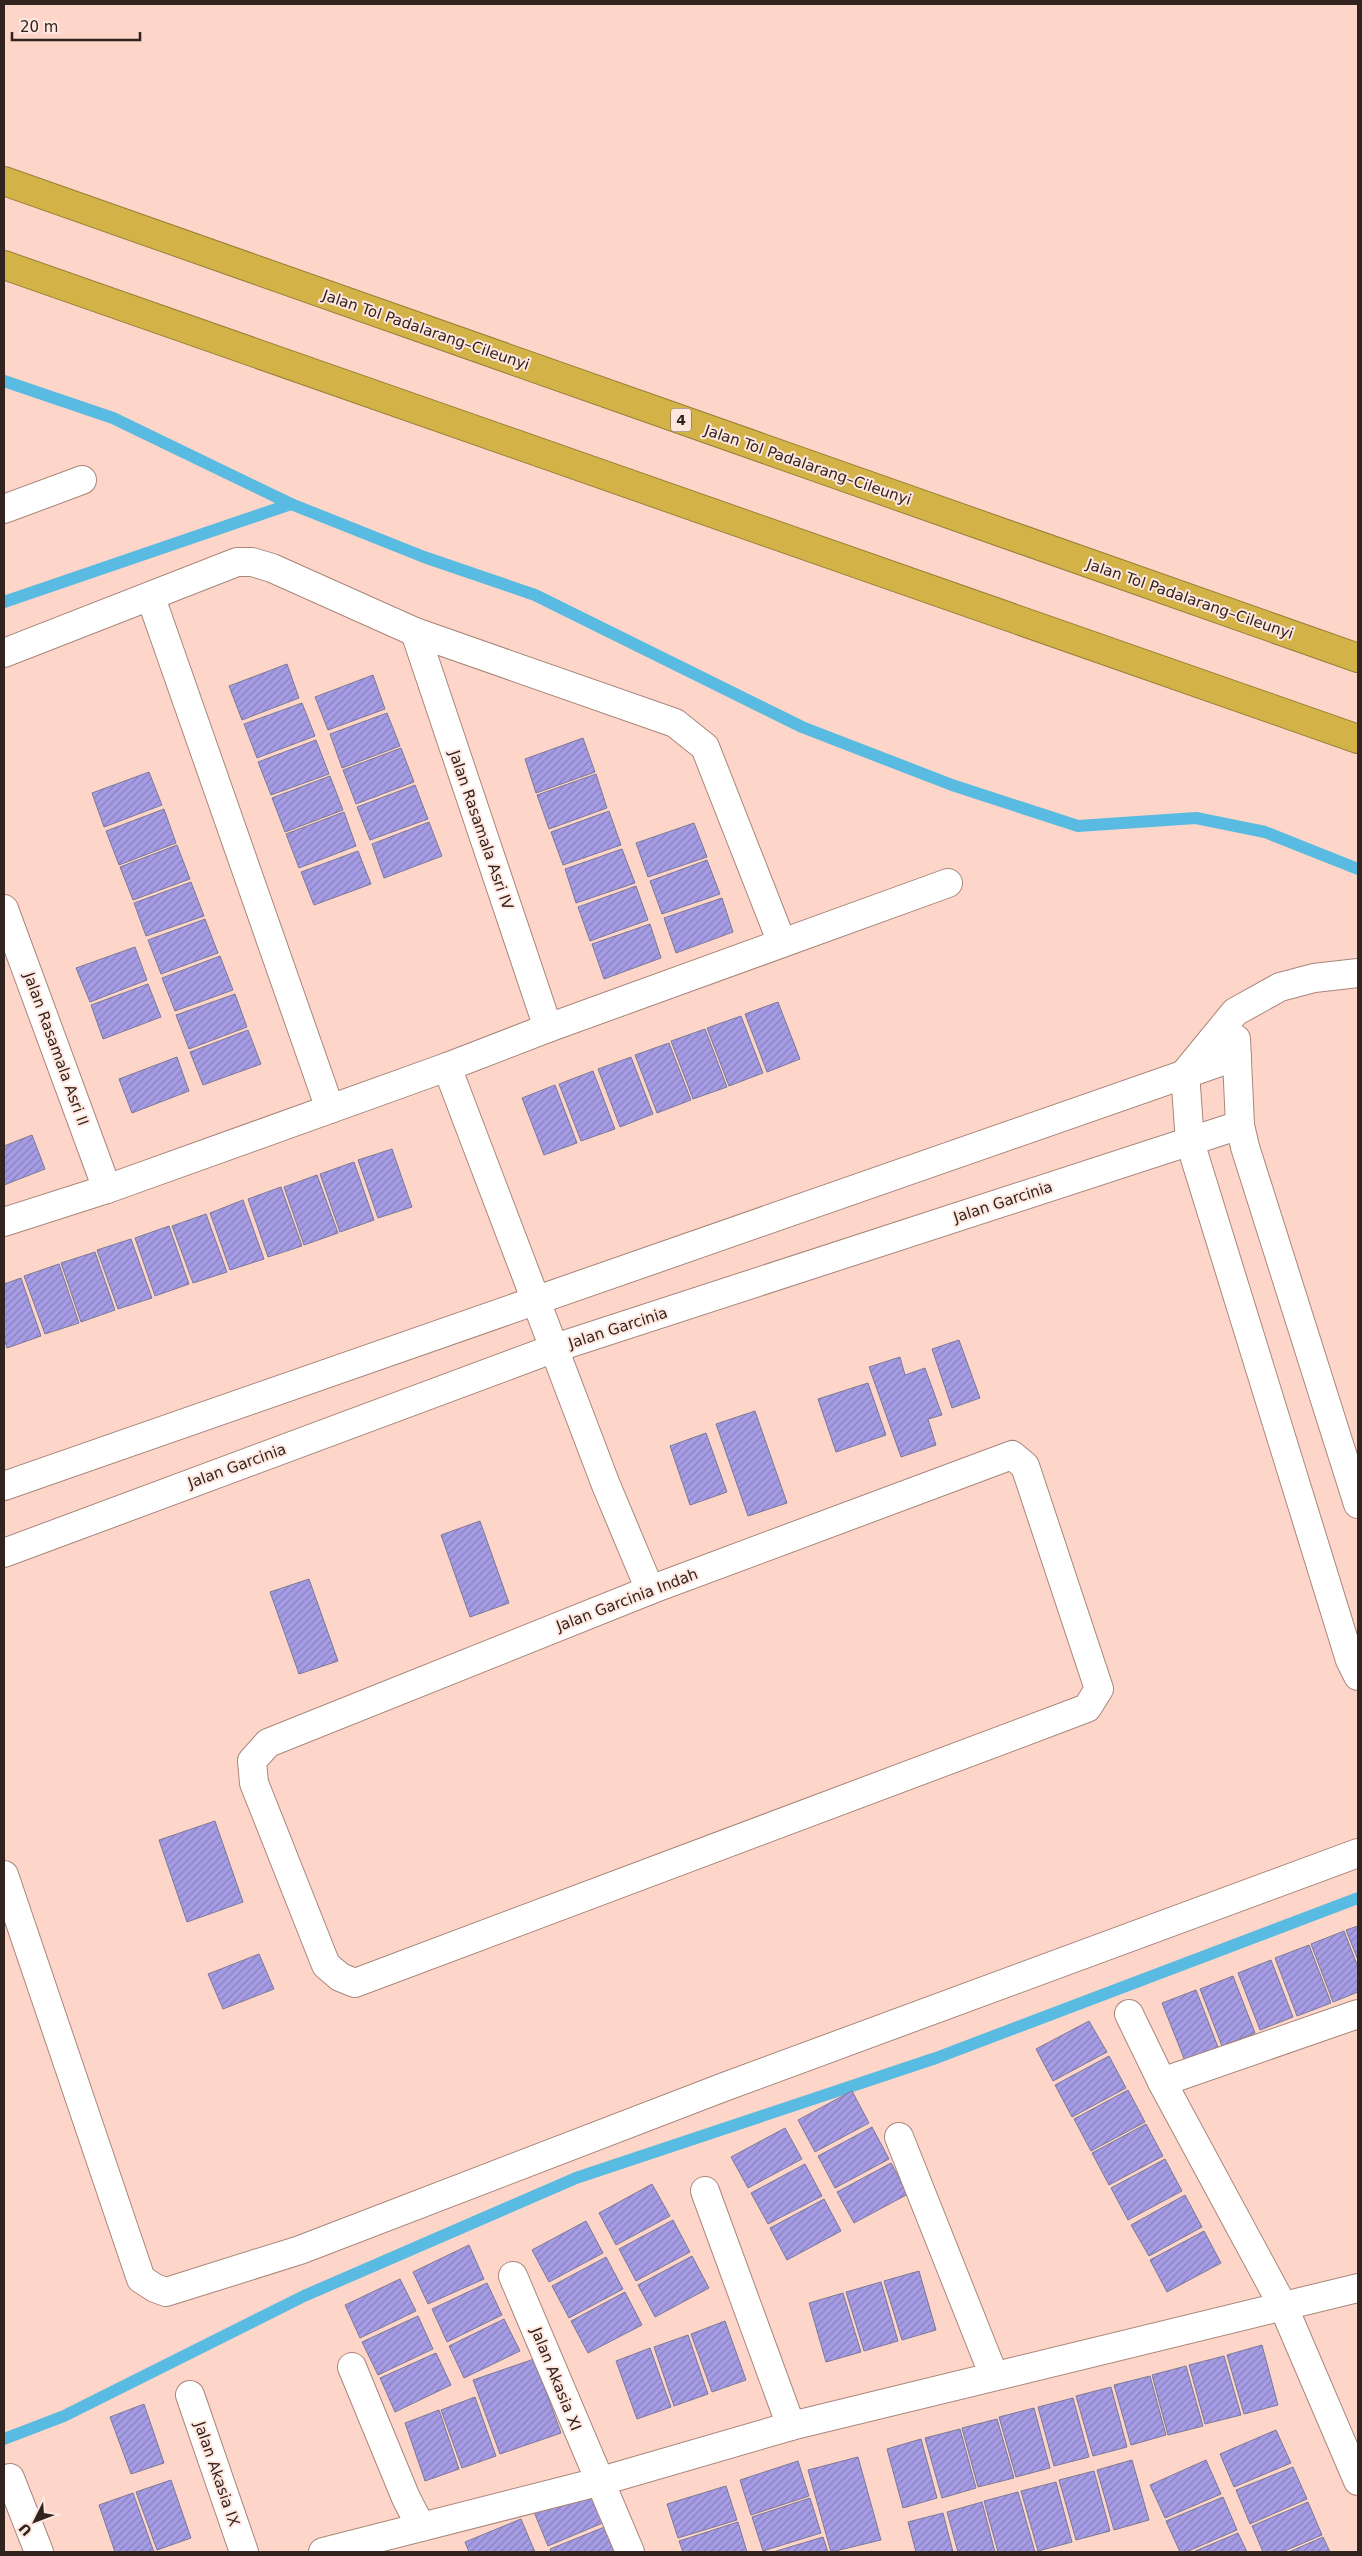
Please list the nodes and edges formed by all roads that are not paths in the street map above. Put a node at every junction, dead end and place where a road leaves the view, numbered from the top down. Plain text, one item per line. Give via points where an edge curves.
1 (4, 181) edge
2 (4, 265) edge
3 (82, 480) dead end
4 (4, 509) edge
5 (151, 598) junction
6 (415, 632) junction
7 (4, 653) edge
8 (1358, 658) edge
9 (1358, 739) edge
10 (948, 883) dead end
11 (4, 908) edge
12 (782, 943) junction
13 (1358, 972) edge
14 (1235, 1012) junction
15 (548, 1028) junction
16 (1237, 1056) junction
17 (447, 1067) junction
18 (1185, 1073) junction
19 (330, 1108) junction
20 (1240, 1125) junction
21 (1190, 1142) junction
22 (108, 1189) junction
23 (4, 1222) edge
24 (536, 1301) junction
25 (555, 1348) junction
26 (4, 1486) edge
27 (1358, 1504) edge
28 (4, 1553) edge
29 (650, 1590) junction
30 (1358, 1676) edge
31 (1358, 1853) edge
32 (4, 1875) edge
33 (1129, 2014) dead end
34 (1358, 2014) edge
35 (1162, 2082) junction
36 (899, 2137) dead end
37 (705, 2191) dead end
38 (513, 2276) dead end
39 (1358, 2288) edge
40 (1284, 2308) junction
41 (352, 2367) dead end
42 (994, 2376) junction
43 (190, 2396) dead end
44 (791, 2426) junction
45 (10, 2478) dead end
46 (1358, 2481) edge
47 (598, 2482) junction
48 (421, 2527) junction
49 (39, 2552) edge
50 (244, 2552) edge
51 (322, 2552) edge
52 (630, 2552) edge

1 - 8 highway, Jalan Tol Padalarang–Cileunyi / 4
2 - 9 highway
3 - 4 street
5 - 6 street via 238,562 252,562
5 - 7 street
5 - 19 street
6 - 12 street via 675,723 688,732 705,747
6 - 15 street, Jalan Rasamala Asri IV
10 - 12 street
11 - 22 street, Jalan Rasamala Asri II
12 - 15 street
13 - 14 street via 1280,987
14 - 16 street
14 - 18 street
15 - 17 street
16 - 18 street
16 - 20 street
17 - 19 street
17 - 24 street
18 - 21 street
18 - 24 street
19 - 22 street
20 - 21 street, Jalan Garcinia
20 - 27 street
21 - 25 street, Jalan Garcinia
21 - 30 street via 1347,1651
22 - 23 street
24 - 25 street
24 - 26 street
25 - 28 street, Jalan Garcinia
25 - 29 street via 606,1485
29 - 29 street, Jalan Garcinia Indah via 1012,1455 1025,1466 1099,1689 1087,1708 1069,1716 355,1983 340,1977 326,1965 254,1783 252,1761 268,1744
31 - 32 street via 724,2087 300,2250 166,2292 141,2279
33 - 35 street
34 - 35 street
35 - 40 street
36 - 42 street
37 - 44 street
38 - 47 street, Jalan Akasia XI
39 - 40 street
40 - 42 street
40 - 46 street
41 - 48 street
42 - 44 street
43 - 50 street, Jalan Akasia IX
44 - 47 street
45 - 49 street
47 - 48 street
47 - 52 street, Jalan Akasia XI
48 - 51 street

